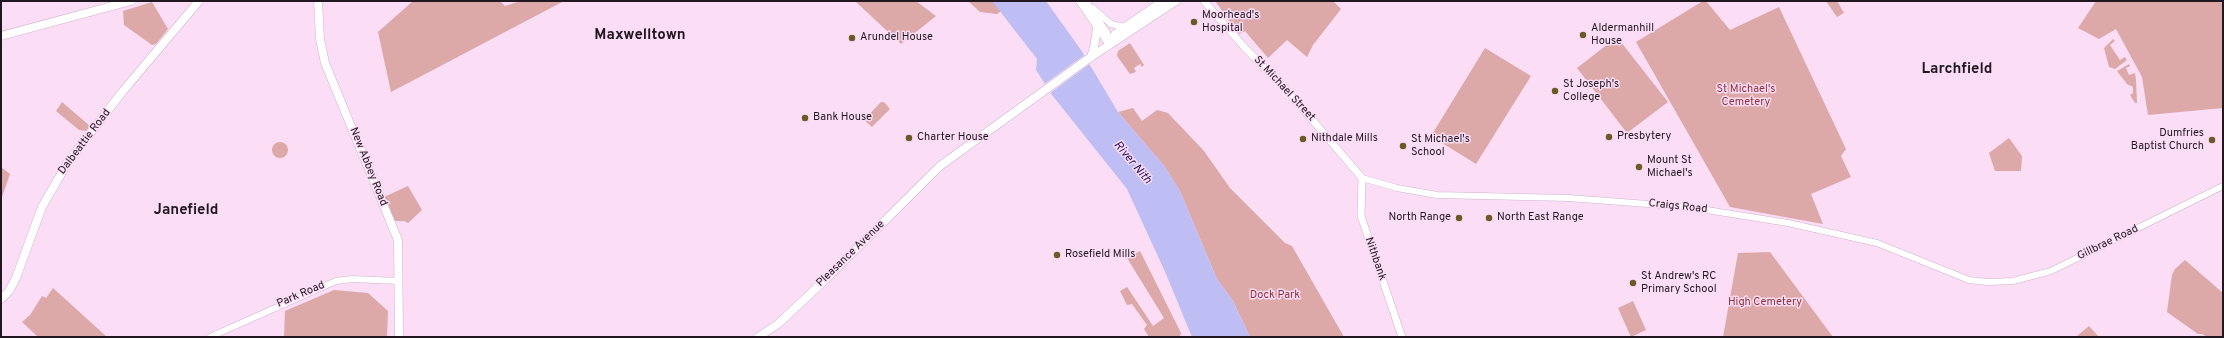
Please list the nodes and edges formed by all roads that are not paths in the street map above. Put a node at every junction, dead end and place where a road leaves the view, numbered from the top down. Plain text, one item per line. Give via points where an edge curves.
1 (131, 1) edge
2 (198, 1) edge
3 (318, 1) edge
4 (1079, 1) edge
5 (1086, 1) edge
6 (1163, 1) edge
7 (1176, 1) edge
8 (1204, 1) edge
9 (1125, 27) junction
10 (1097, 28) junction
11 (1, 36) edge
12 (1109, 46) junction
13 (1089, 59) junction
14 (1362, 178) junction
15 (2223, 186) edge
16 (399, 281) junction
17 (1987, 282) joint
18 (1, 299) edge
19 (210, 337) edge
20 (399, 337) edge
21 (758, 337) edge
22 (1402, 337) edge

1 - 11 main road
2 - 18 main road, Dalbeattie Road via 68,162 42,207 16,278
3 - 16 main road, New Abbey Road via 320,38 325,63 398,240
4 - 10 street
5 - 9 street via 1111,24
5 - 12 street via 1107,32
6 - 9 main road
7 - 12 main road, Pleasance Avenue
8 - 14 main road, St Michael Street via 1244,47 1285,88
9 - 12 main road via 1115,34
10 - 12 street
10 - 13 main road via 1094,48
12 - 13 main road, Pleasance Avenue
13 - 21 main road, Pleasance Avenue via 940,166 826,279 778,324
14 - 17 street, Craigs Road via 1397,188 1437,195 1568,198 1688,207 1788,223 1877,243 1970,280
14 - 22 main road, Nithbank via 1361,216
15 - 17 street, Gillbrae Road via 2051,271 2013,281
16 - 19 street, Park Road via 336,281
16 - 20 main road, New Abbey Road

